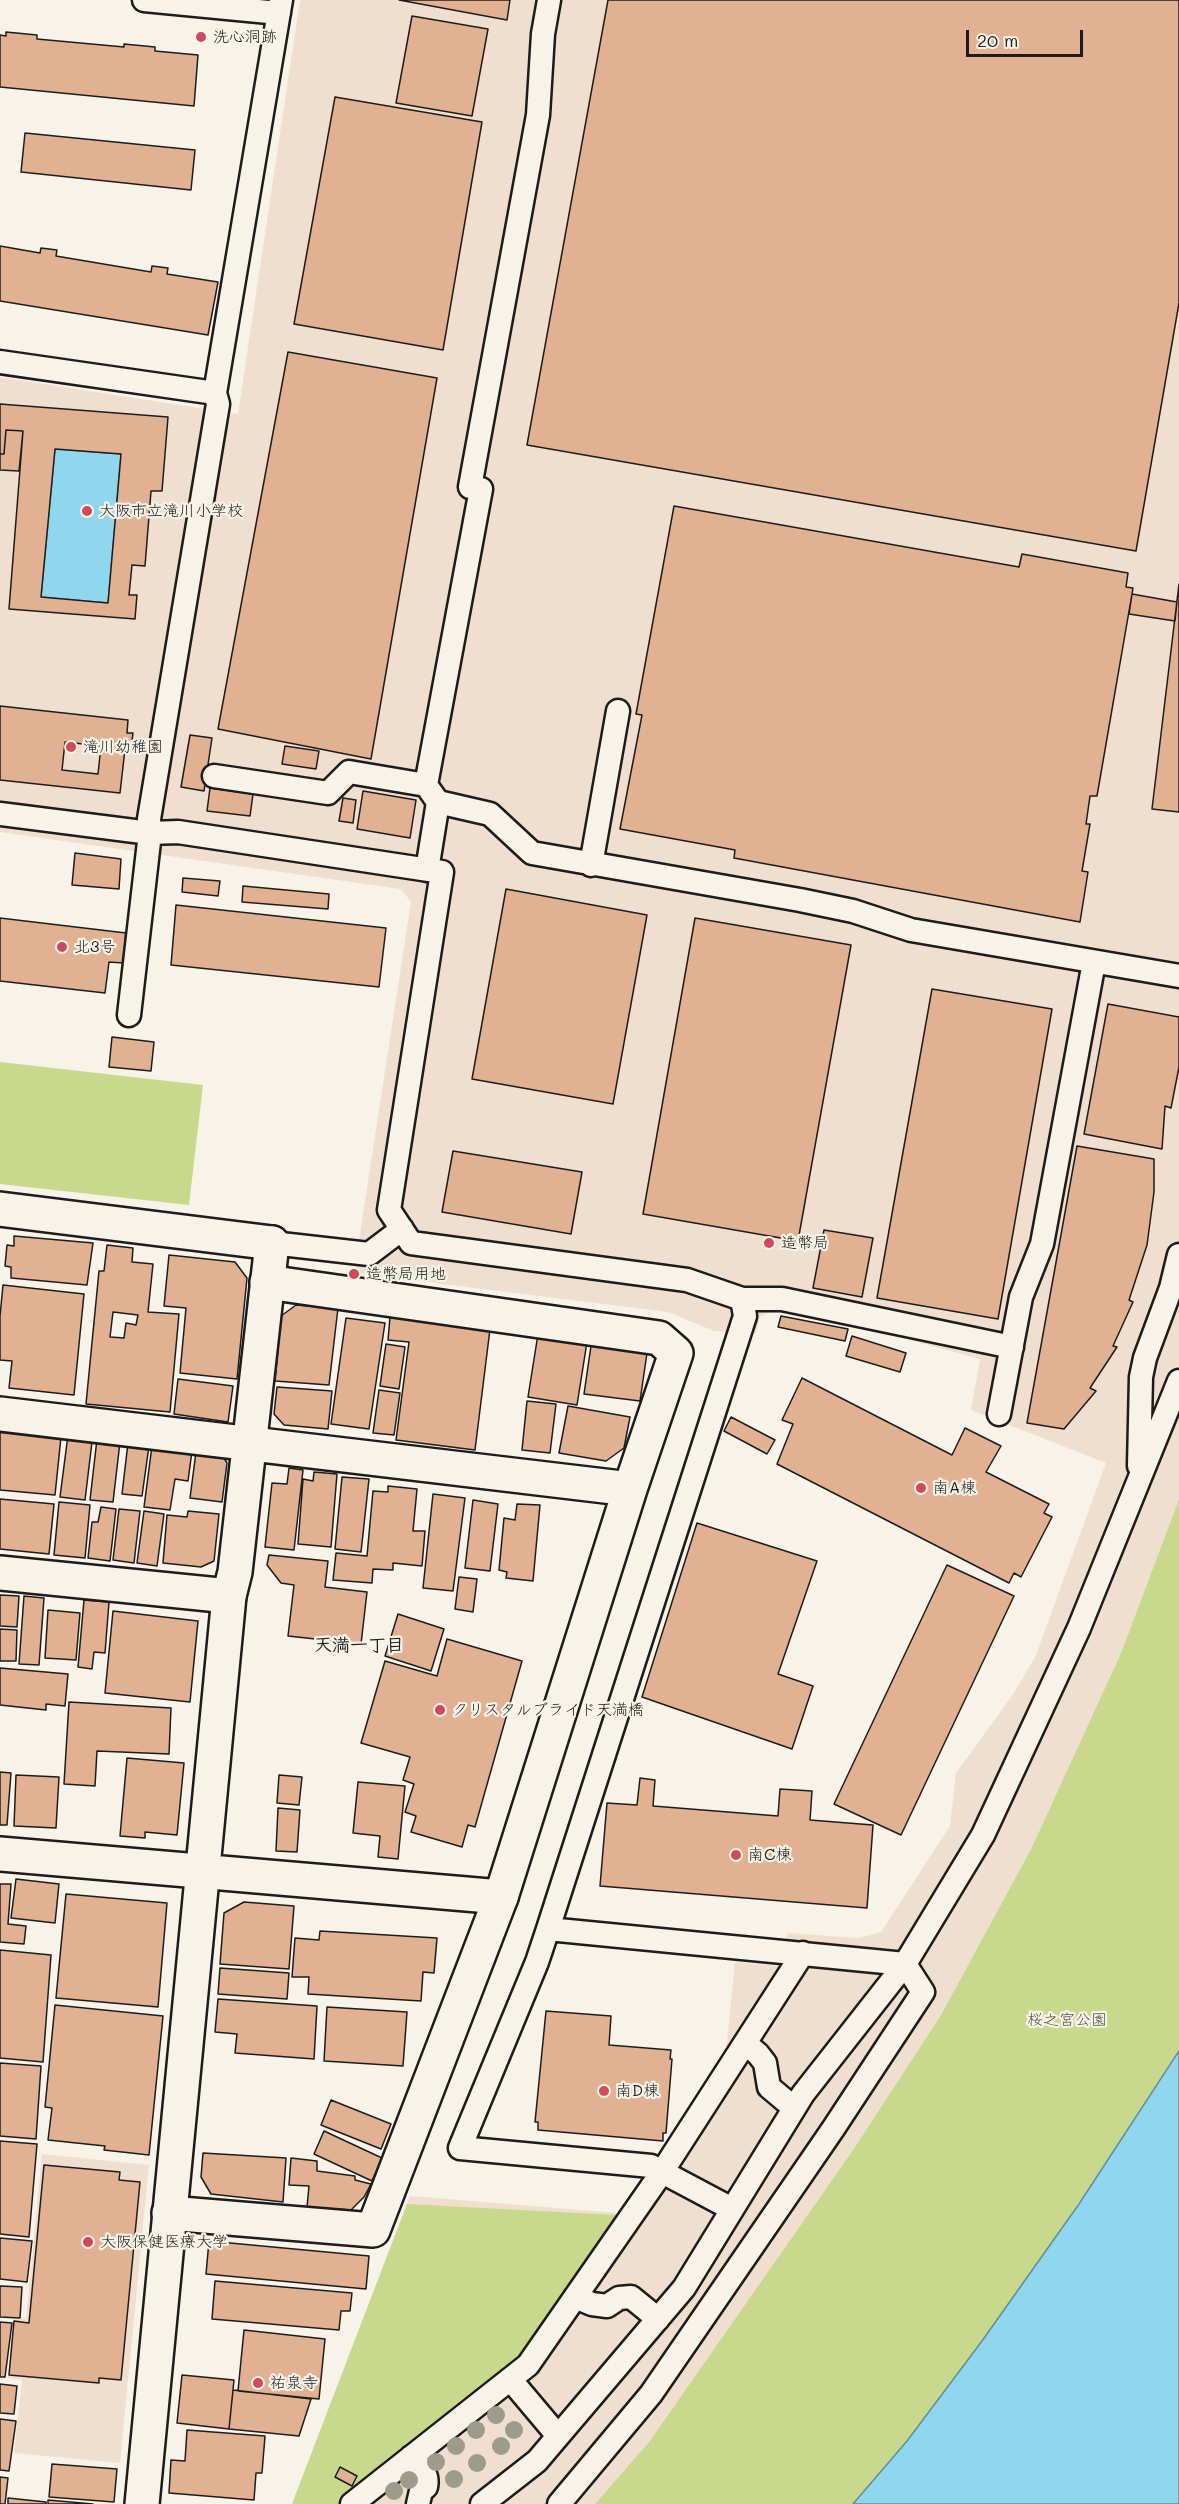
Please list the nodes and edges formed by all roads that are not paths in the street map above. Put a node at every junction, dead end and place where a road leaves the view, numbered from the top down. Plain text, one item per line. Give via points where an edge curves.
1 (144, 0) edge
2 (549, 0) edge
3 (280, 7) edge
4 (0, 362) edge
5 (215, 393) junction
6 (618, 711) dead end
7 (214, 776) dead end
8 (432, 793) junction
9 (0, 814) edge
10 (150, 833) junction
11 (591, 865) junction
12 (427, 870) junction
13 (1094, 962) junction
14 (1179, 976) edge
15 (129, 1015) dead end
16 (0, 1209) edge
17 (402, 1229) junction
18 (272, 1244) junction
19 (1179, 1255) edge
20 (267, 1282) junction
21 (742, 1299) junction
22 (1012, 1347) junction
23 (1179, 1381) edge
24 (0, 1414) edge
25 (999, 1414) dead end
26 (250, 1445) junction
27 (1138, 1483) junction
28 (630, 1489) junction
29 (0, 1573) edge
30 (229, 1596) junction
31 (0, 1854) edge
32 (202, 1873) junction
33 (501, 1897) junction
34 (548, 1929) junction
35 (803, 1953) junction
36 (905, 1964) junction
37 (745, 2043) junction
38 (794, 2108) junction
39 (662, 2172) junction
40 (732, 2209) junction
41 (169, 2213) junction
42 (703, 2258) junction
43 (732, 2277) junction
44 (574, 2297) junction
45 (658, 2319) junction
46 (510, 2379) junction
47 (558, 2436) junction
48 (411, 2457) junction
49 (142, 2504) edge
50 (352, 2504) edge
51 (418, 2504) edge
52 (482, 2504) edge
53 (559, 2504) edge

1 - 3 lane
2 - 8 lane via 537,115 470,487 481,489
3 - 5 lane
4 - 5 lane
5 - 10 lane via 218,404 151,807
6 - 11 lane
7 - 8 lane via 328,793 349,772
8 - 11 lane via 490,814 532,853
8 - 12 lane
9 - 10 lane
10 - 12 lane via 178,832
10 - 15 lane
11 - 13 lane via 800,900 853,911 911,930
12 - 17 lane via 442,872 389,1210
13 - 14 lane
13 - 22 lane via 1042,1244 1021,1298
16 - 18 street
17 - 18 lane via 369,1254
17 - 21 lane via 411,1243 687,1280
18 - 20 street
19 - 27 lane via 1141,1377
20 - 26 street
20 - 28 street via 659,1338 676,1353
21 - 22 lane via 782,1299
21 - 34 lane via 745,1316
22 - 25 lane
23 - 27 lane
24 - 26 street
26 - 28 street
26 - 30 street
27 - 36 lane via 1079,1628 983,1835
28 - 33 street
29 - 30 street
30 - 32 street
31 - 32 street
32 - 33 street
32 - 41 street
33 - 41 street via 373,2230
34 - 35 lane
34 - 39 lane via 460,2148 651,2166
35 - 36 lane
35 - 37 lane
36 - 38 lane
36 - 43 lane via 923,1992
37 - 38 lane via 765,2063 769,2087
37 - 39 lane
38 - 40 lane
39 - 40 lane
39 - 44 lane
40 - 42 lane
41 - 49 street
42 - 43 lane
42 - 45 lane
43 - 53 lane via 651,2394
44 - 45 lane via 607,2306 631,2296
44 - 46 lane via 528,2365
45 - 47 lane
46 - 47 lane
46 - 48 lane
47 - 52 lane via 537,2461
48 - 50 lane
48 - 51 lane via 426,2476 426,2487

